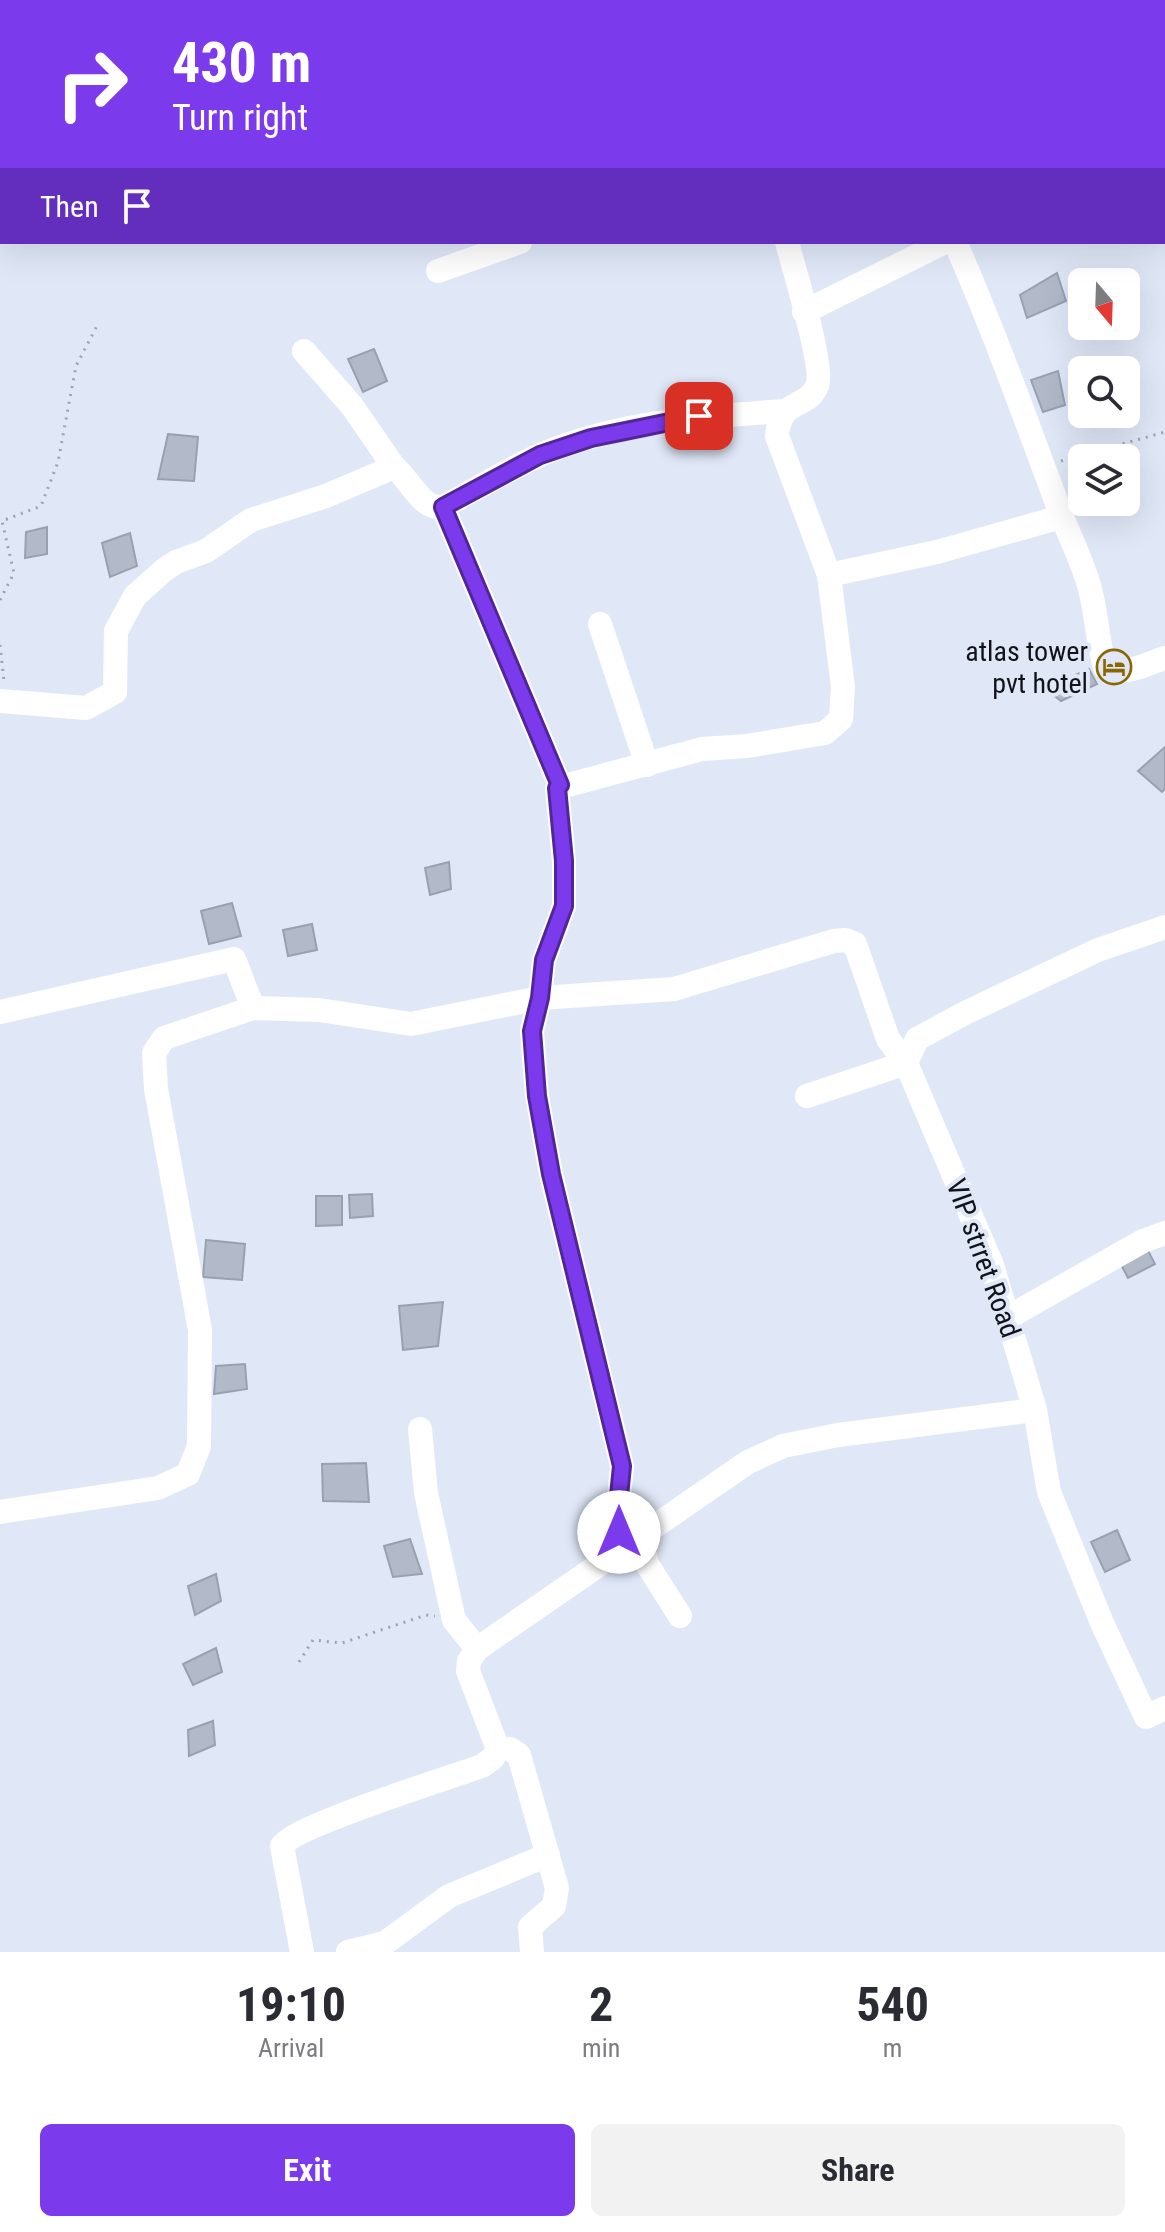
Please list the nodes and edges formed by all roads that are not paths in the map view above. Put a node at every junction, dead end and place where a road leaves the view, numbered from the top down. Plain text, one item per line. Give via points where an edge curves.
1 (514, 244) edge
2 (787, 244) edge
3 (941, 244) edge
4 (956, 244) edge
5 (438, 271) dead end
6 (804, 312) junction
7 (304, 351) dead end
8 (786, 411) junction
9 (394, 467) junction
10 (443, 507) junction
11 (1061, 517) junction
12 (829, 575) junction
13 (600, 624) dead end
14 (1165, 658) edge
15 (2, 692) edge
16 (647, 765) junction
17 (560, 785) junction
18 (1165, 927) edge
19 (540, 998) junction
20 (253, 1008) junction
21 (0, 1012) edge
22 (906, 1063) junction
23 (807, 1096) dead end
24 (1165, 1233) edge
25 (1007, 1318) junction
26 (1035, 1410) junction
27 (420, 1429) dead end
28 (0, 1512) edge
29 (631, 1541) junction
30 (680, 1616) dead end
31 (477, 1649) junction
32 (1165, 1708) edge
33 (498, 1749) junction
34 (548, 1855) junction
35 (302, 1952) edge
36 (348, 1952) edge
37 (532, 1952) edge

1 - 5 street
2 - 6 street
3 - 6 street
4 - 11 street via 992,325
6 - 8 street via 818,383 812,394
7 - 9 street via 352,406
8 - 10 street via 699,416 591,438 540,455
8 - 12 street via 777,436
9 - 10 street via 427,504
9 - 15 street via 251,520 206,551 164,570 135,596 116,631 115,692 86,708
10 - 17 street
11 - 12 street
11 - 14 street via 1091,590 1105,667 1124,671
12 - 16 street via 843,687 841,719 825,733 702,749
13 - 16 street
16 - 17 street
17 - 19 street via 564,906 544,960
18 - 22 street via 1098,950 953,1019 917,1039
19 - 20 street, VIP strret Road via 411,1024 319,1010
19 - 22 street, VIP strret Road via 674,989 845,940 855,944 888,1039
19 - 29 street via 532,1031 537,1096 622,1466 617,1516
20 - 21 street via 234,959
20 - 28 street via 164,1038 154,1053 200,1330 199,1446 188,1474 158,1488
22 - 23 street
22 - 25 street, VIP strret Road via 992,1265
24 - 25 street
25 - 26 street, VIP strret Road
26 - 29 street via 783,1446 748,1462
26 - 32 street, VIP strret Road via 1049,1492 1102,1623 1146,1717
27 - 31 street via 426,1493 454,1620
29 - 30 street
29 - 31 street
31 - 33 street via 468,1671
33 - 34 street via 519,1755
33 - 35 street via 482,1766 286,1840 282,1846
34 - 36 street via 449,1896 385,1943
34 - 37 street via 557,1899 530,1927

